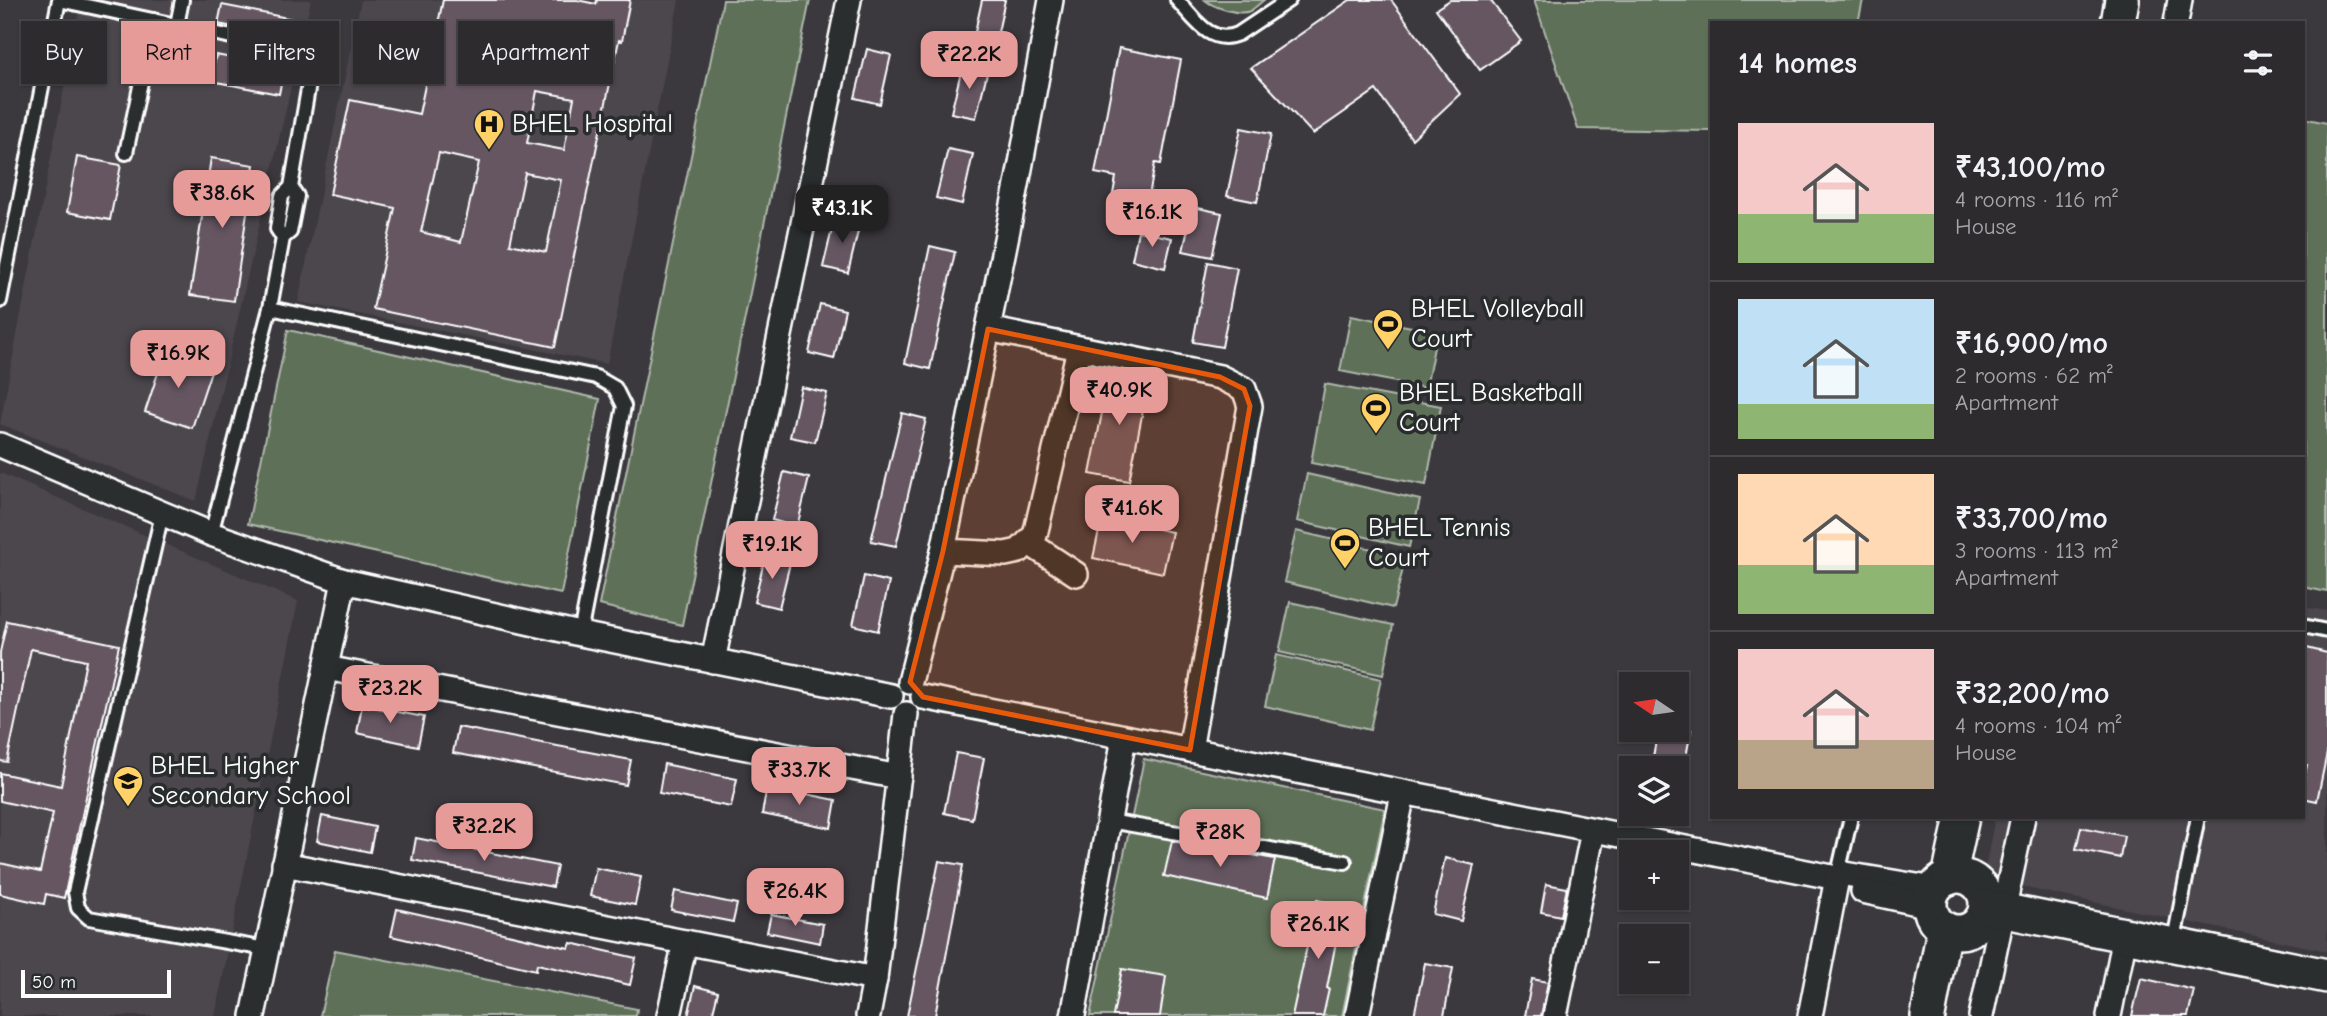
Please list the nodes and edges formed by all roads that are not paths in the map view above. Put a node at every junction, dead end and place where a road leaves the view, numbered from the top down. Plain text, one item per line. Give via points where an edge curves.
1 (59, 0) edge
2 (182, 0) edge
3 (849, 0) edge
4 (1051, 0) edge
5 (1177, 0) edge
6 (1289, 0) edge
7 (2122, 0) edge
8 (2180, 0) edge
9 (154, 20) junction
10 (159, 21) edge
11 (178, 21) edge
12 (2118, 21) edge
13 (2176, 21) edge
14 (215, 33) edge
15 (126, 153) dead end
16 (0, 301) edge
17 (270, 308) junction
18 (988, 329) junction
19 (1079, 349) junction
20 (0, 446) edge
21 (162, 514) junction
22 (211, 534) junction
23 (1029, 543) junction
24 (943, 551) junction
25 (1076, 574) dead end
26 (344, 581) junction
27 (2305, 626) edge
28 (2327, 631) edge
29 (580, 634) junction
30 (713, 661) junction
31 (326, 668) junction
32 (916, 690) junction
33 (891, 696) junction
34 (905, 715) junction
35 (1124, 738) junction
36 (1190, 750) junction
37 (899, 777) junction
38 (1403, 794) junction
39 (1851, 819) edge
40 (1961, 819) edge
41 (2022, 819) edge
42 (2197, 819) edge
43 (1109, 821) junction
44 (1593, 831) junction
45 (1345, 862) dead end
46 (284, 864) junction
47 (1837, 878) junction
48 (1940, 900) junction
49 (1994, 909) junction
50 (2125, 936) junction
51 (685, 942) junction
52 (2172, 945) junction
53 (266, 950) junction
54 (2327, 976) edge
55 (875, 979) junction
56 (253, 1016) edge
57 (669, 1016) edge
58 (868, 1016) edge
59 (1073, 1016) edge
60 (1357, 1016) edge
61 (1555, 1016) edge
62 (1810, 1016) edge
63 (1928, 1016) edge
64 (1981, 1016) edge
65 (2109, 1016) edge

1 - 9 lane
1 - 16 lane
2 - 11 lane
3 - 30 street
4 - 18 street
5 - 6 lane via 1209,33 1229,38
7 - 12 street
8 - 13 street
9 - 10 lane
9 - 15 lane
14 - 17 lane via 297,51 310,72 291,187 282,196 277,229 283,238
17 - 22 lane
17 - 29 lane via 596,377 615,388 624,406
18 - 19 street
18 - 24 street
19 - 23 street via 1035,535
19 - 36 street via 1220,377 1244,389 1250,406
20 - 21 street
21 - 22 street
21 - 53 lane via 75,892 78,908 89,918
22 - 26 street
23 - 24 street via 1005,554
23 - 25 street
24 - 32 street
26 - 29 street
26 - 31 street
27 - 28 lane
29 - 30 street
30 - 33 street
31 - 37 street
31 - 46 street
32 - 33 street via 900,684
32 - 34 street via 922,703 916,712
32 - 35 street
33 - 34 street via 893,706
34 - 37 street
35 - 36 street
35 - 43 street
36 - 38 street
37 - 55 street
38 - 44 street
38 - 60 street
39 - 47 lane
40 - 48 street
41 - 49 street
42 - 52 lane
43 - 45 lane
43 - 59 street
44 - 47 street
44 - 61 street
46 - 51 street
46 - 53 street
47 - 48 street via 1843,887
47 - 62 street
48 - 49 street via 1968,878 1982,889
48 - 49 street via 1953,932 1971,930
48 - 63 street
49 - 50 street
49 - 64 street
50 - 52 street
50 - 65 street
51 - 55 street
51 - 57 street
52 - 54 street
53 - 56 street
55 - 58 street

